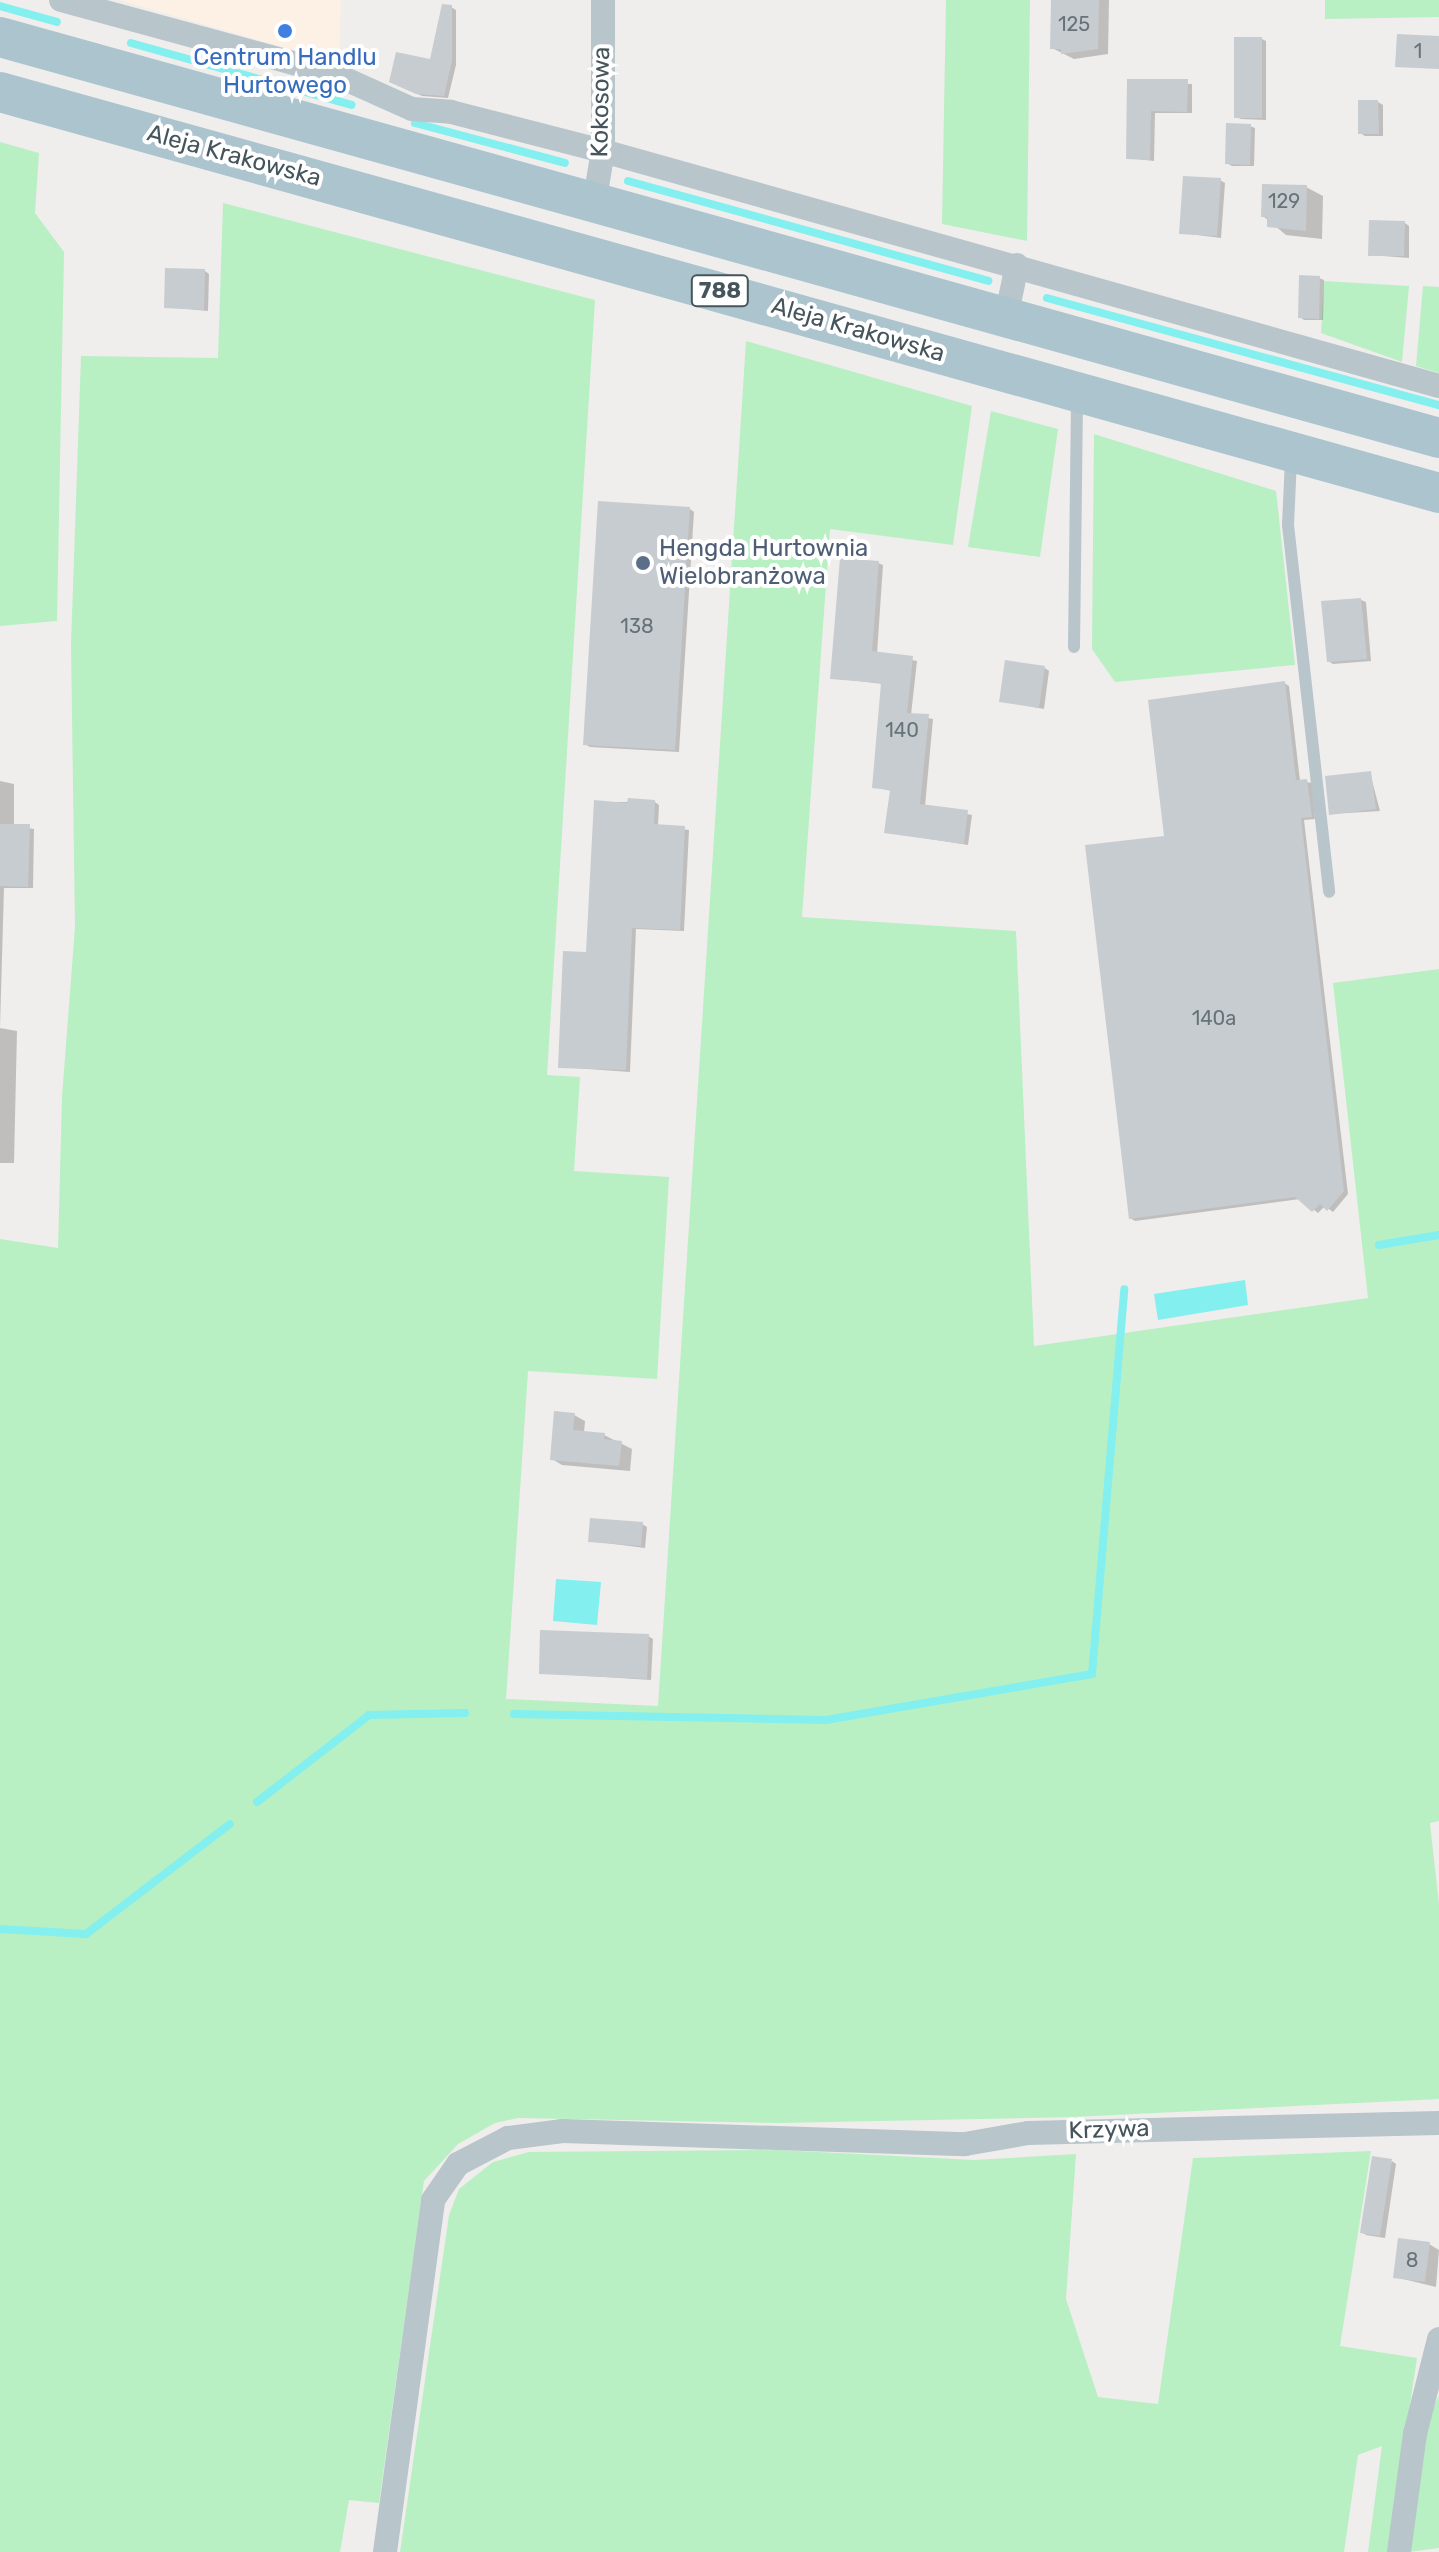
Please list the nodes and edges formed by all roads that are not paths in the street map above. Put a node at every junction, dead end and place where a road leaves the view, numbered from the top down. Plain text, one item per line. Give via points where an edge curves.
1 (61, 0) edge
2 (603, 0) edge
3 (98, 5) edge
4 (0, 37) edge
5 (0, 92) edge
6 (382, 99) junction
7 (370, 142) junction
8 (603, 151) junction
9 (594, 204) junction
10 (1017, 265) junction
11 (1006, 318) junction
12 (1439, 386) edge
13 (1077, 392) junction
14 (1439, 438) edge
15 (1291, 452) junction
16 (1439, 493) edge
17 (1074, 647) dead end
18 (1329, 892) dead end
19 (1439, 2123) edge
20 (1439, 2339) edge
21 (385, 2552) edge
22 (1399, 2552) edge

1 - 3 street
2 - 8 street, Kokosowa
3 - 6 street via 334,74
4 - 7 main road, Aleja Krakowska / 788
5 - 13 main road, Aleja Krakowska / 788
6 - 7 street
6 - 8 street
7 - 9 main road, Aleja Krakowska / 788
8 - 9 street, Kokosowa
8 - 10 street
9 - 11 main road, Aleja Krakowska / 788
10 - 11 street
10 - 12 street
11 - 14 main road, Aleja Krakowska / 788
13 - 15 main road, Aleja Krakowska / 788
13 - 17 lane
15 - 16 main road, Aleja Krakowska / 788
15 - 18 lane via 1288,525
19 - 21 street, Krzywa via 1028,2133 965,2144 529,2132 458,2164 433,2200
20 - 22 street via 1415,2434

